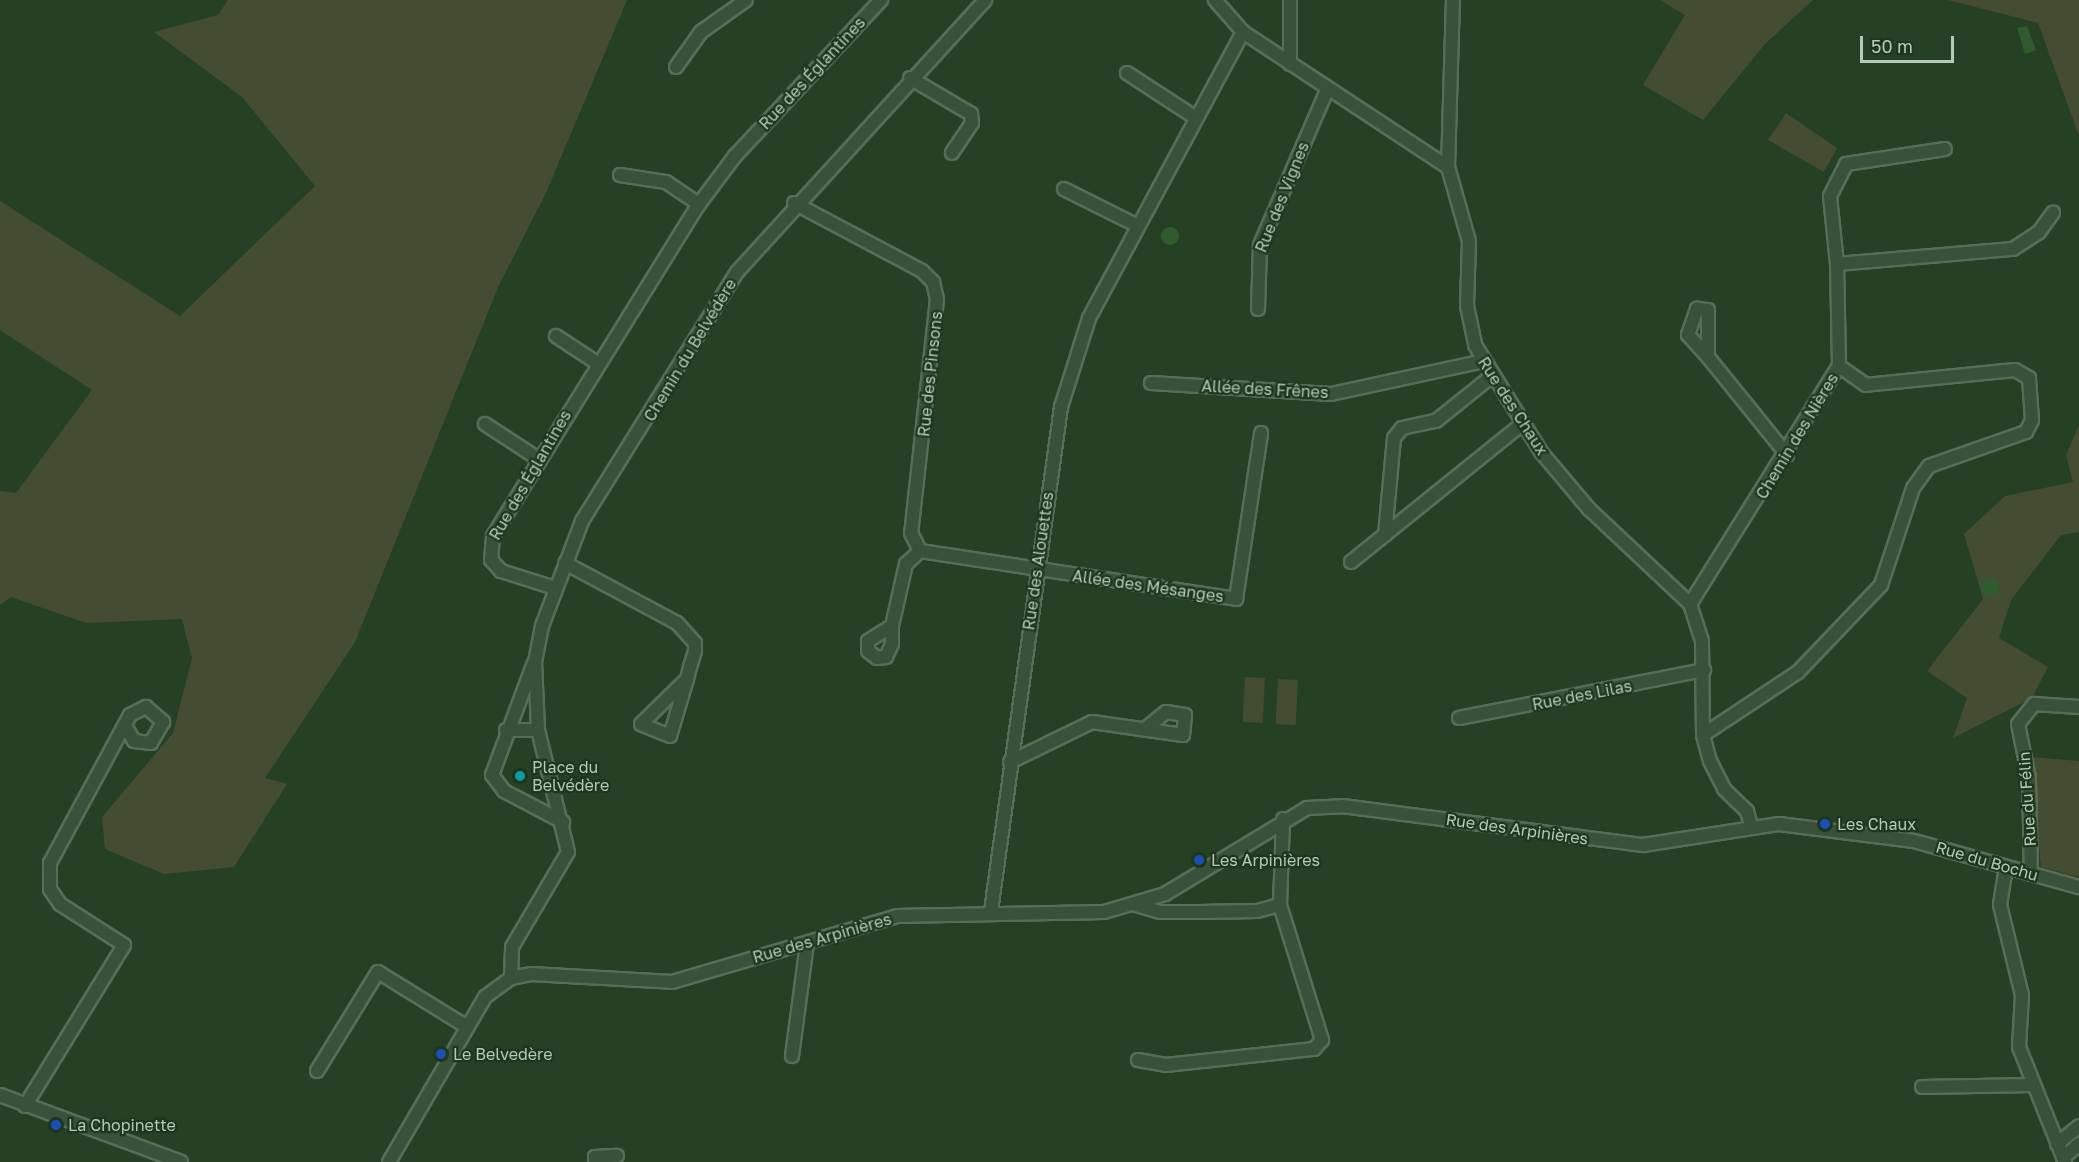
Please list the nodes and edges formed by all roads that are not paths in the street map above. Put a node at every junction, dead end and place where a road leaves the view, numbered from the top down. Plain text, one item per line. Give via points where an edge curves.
1 (746, 0) edge
2 (881, 0) edge
3 (985, 0) edge
4 (1215, 0) edge
5 (1290, 0) edge
6 (1456, 2) edge
7 (1243, 32) junction
8 (1290, 64) junction
9 (676, 67) dead end
10 (1127, 73) dead end
11 (910, 78) junction
12 (1328, 88) junction
13 (1193, 116) junction
14 (1945, 148) dead end
15 (952, 153) dead end
16 (1448, 167) junction
17 (620, 175) dead end
18 (1064, 189) dead end
19 (794, 203) junction
20 (699, 204) junction
21 (2053, 213) dead end
22 (1136, 225) junction
23 (1837, 264) junction
24 (1258, 309) dead end
25 (556, 336) dead end
26 (1708, 357) dead end
27 (1483, 361) junction
28 (597, 363) junction
29 (1839, 366) junction
30 (1492, 376) junction
31 (1151, 383) dead end
32 (485, 424) dead end
33 (1522, 424) junction
34 (1262, 433) dead end
35 (1787, 455) junction
36 (537, 458) junction
37 (1385, 535) junction
38 (920, 551) junction
39 (1351, 562) dead end
40 (565, 563) junction
41 (1037, 570) junction
42 (555, 588) junction
43 (1690, 604) junction
44 (892, 626) dead end
45 (535, 662) junction
46 (1704, 670) junction
47 (687, 679) junction
48 (2079, 707) edge
49 (1459, 718) dead end
50 (127, 729) dead end
51 (506, 730) junction
52 (538, 730) junction
53 (1144, 730) dead end
54 (1703, 735) junction
55 (1010, 762) junction
56 (1283, 819) junction
57 (563, 822) junction
58 (1751, 826) junction
59 (2006, 867) junction
60 (2031, 874) junction
61 (2079, 887) edge
62 (1280, 904) junction
63 (1136, 905) junction
64 (991, 911) junction
65 (807, 943) junction
66 (511, 978) junction
67 (467, 1027) junction
68 (792, 1056) dead end
69 (1138, 1060) dead end
70 (317, 1071) dead end
71 (2031, 1085) junction
72 (1922, 1087) dead end
73 (0, 1095) edge
74 (25, 1106) junction
75 (2079, 1125) edge
76 (2057, 1144) junction
77 (2079, 1144) edge
78 (617, 1156) dead end
79 (2064, 1160) edge
80 (182, 1162) edge
81 (389, 1162) edge
82 (595, 1162) edge

1 - 9 street via 701,32
2 - 20 street, Rue des Églantines via 735,156
3 - 11 street, Chemin du Belvédère
4 - 7 street
5 - 8 street
6 - 16 street
7 - 8 street
7 - 13 street, Rue des Alouettes
8 - 12 street
10 - 13 street
11 - 15 street via 971,114 972,123
11 - 19 street, Chemin du Belvédère
12 - 16 street
12 - 24 street, Rue des Vignes via 1260,245
13 - 22 street, Rue des Alouettes
14 - 23 street, Chemin des Nières via 1846,164 1830,196
16 - 27 street, Rue des Chaux via 1463,205 1469,241 1467,306
17 - 20 street via 666,182
18 - 22 street
19 - 38 street, Rue des Pinsons via 922,270 933,282 937,298 911,534
19 - 40 street, Chemin du Belvédère via 737,272 694,336 682,366 582,521
20 - 28 street, Rue des Églantines
21 - 23 street via 2039,232 2013,249
22 - 41 street, Rue des Alouettes via 1089,318 1061,407
23 - 29 street, Chemin des Nières
25 - 28 street
26 - 35 street
27 - 30 street, Rue des Chaux
27 - 31 street, Allée des Frênes via 1331,394
28 - 36 street, Rue des Églantines
29 - 35 street, Chemin des Nières
29 - 54 street via 1866,384 2015,370 2029,378 2032,420 2026,432 1929,466 1913,488 1881,585 1798,672
30 - 33 street, Rue des Chaux
30 - 37 street via 1436,421 1402,428 1394,438
32 - 36 street
33 - 37 street
33 - 43 street, Rue des Chaux via 1589,509
34 - 41 street, Allée des Mésanges via 1236,599
35 - 43 street, Chemin des Nières
36 - 42 street, Rue des Églantines via 489,547 501,571
37 - 39 street
38 - 41 street
38 - 44 street via 906,564
40 - 42 street, Chemin du Belvédère
40 - 47 street via 690,635 695,651
41 - 55 street, Rue des Alouettes
42 - 45 street, Chemin du Belvédère
43 - 46 street
45 - 51 street, Chemin du Belvédère
45 - 52 street, Chemin du Belvédère
46 - 49 street, Rue des Lilas
46 - 54 street
47 - 47 street via 670,736 641,724 664,701
48 - 60 street, Rue du Félin via 2034,704 2018,724 2029,778
50 - 74 street via 50,863 50,889 60,904 124,945
51 - 52 street
51 - 57 street, Chemin du Belvédère via 492,765 496,784
52 - 57 street, Chemin du Belvédère
53 - 55 street via 1092,722
54 - 58 street via 1724,789 1747,811
55 - 64 street, Rue des Alouettes
56 - 58 street, Rue des Arpinières via 1307,808 1342,806 1643,845
56 - 62 street
56 - 63 street, Rue des Arpinières via 1165,894
57 - 66 street, Chemin du Belvédère via 564,864 512,947
58 - 59 street, Rue du Bochu via 1779,824 1914,840
59 - 60 street, Rue du Bochu
59 - 71 street via 2000,905 2022,995 2019,1047
60 - 61 street, Rue du Bochu
62 - 63 street, Rue des Arpinières via 1257,911 1199,912 1160,912
62 - 69 street via 1298,978 1320,1022 1322,1040 1314,1049 1166,1065
63 - 64 street, Rue des Arpinières via 1075,915
64 - 65 street, Rue des Arpinières via 897,916
65 - 66 street, Rue des Arpinières via 672,982 531,974
65 - 68 street
66 - 67 street via 485,997
67 - 70 street via 378,972
67 - 81 street
71 - 72 street
71 - 76 street
73 - 74 street
74 - 80 street
75 - 76 street
76 - 79 street
77 - 79 street
78 - 82 street via 595,1158

